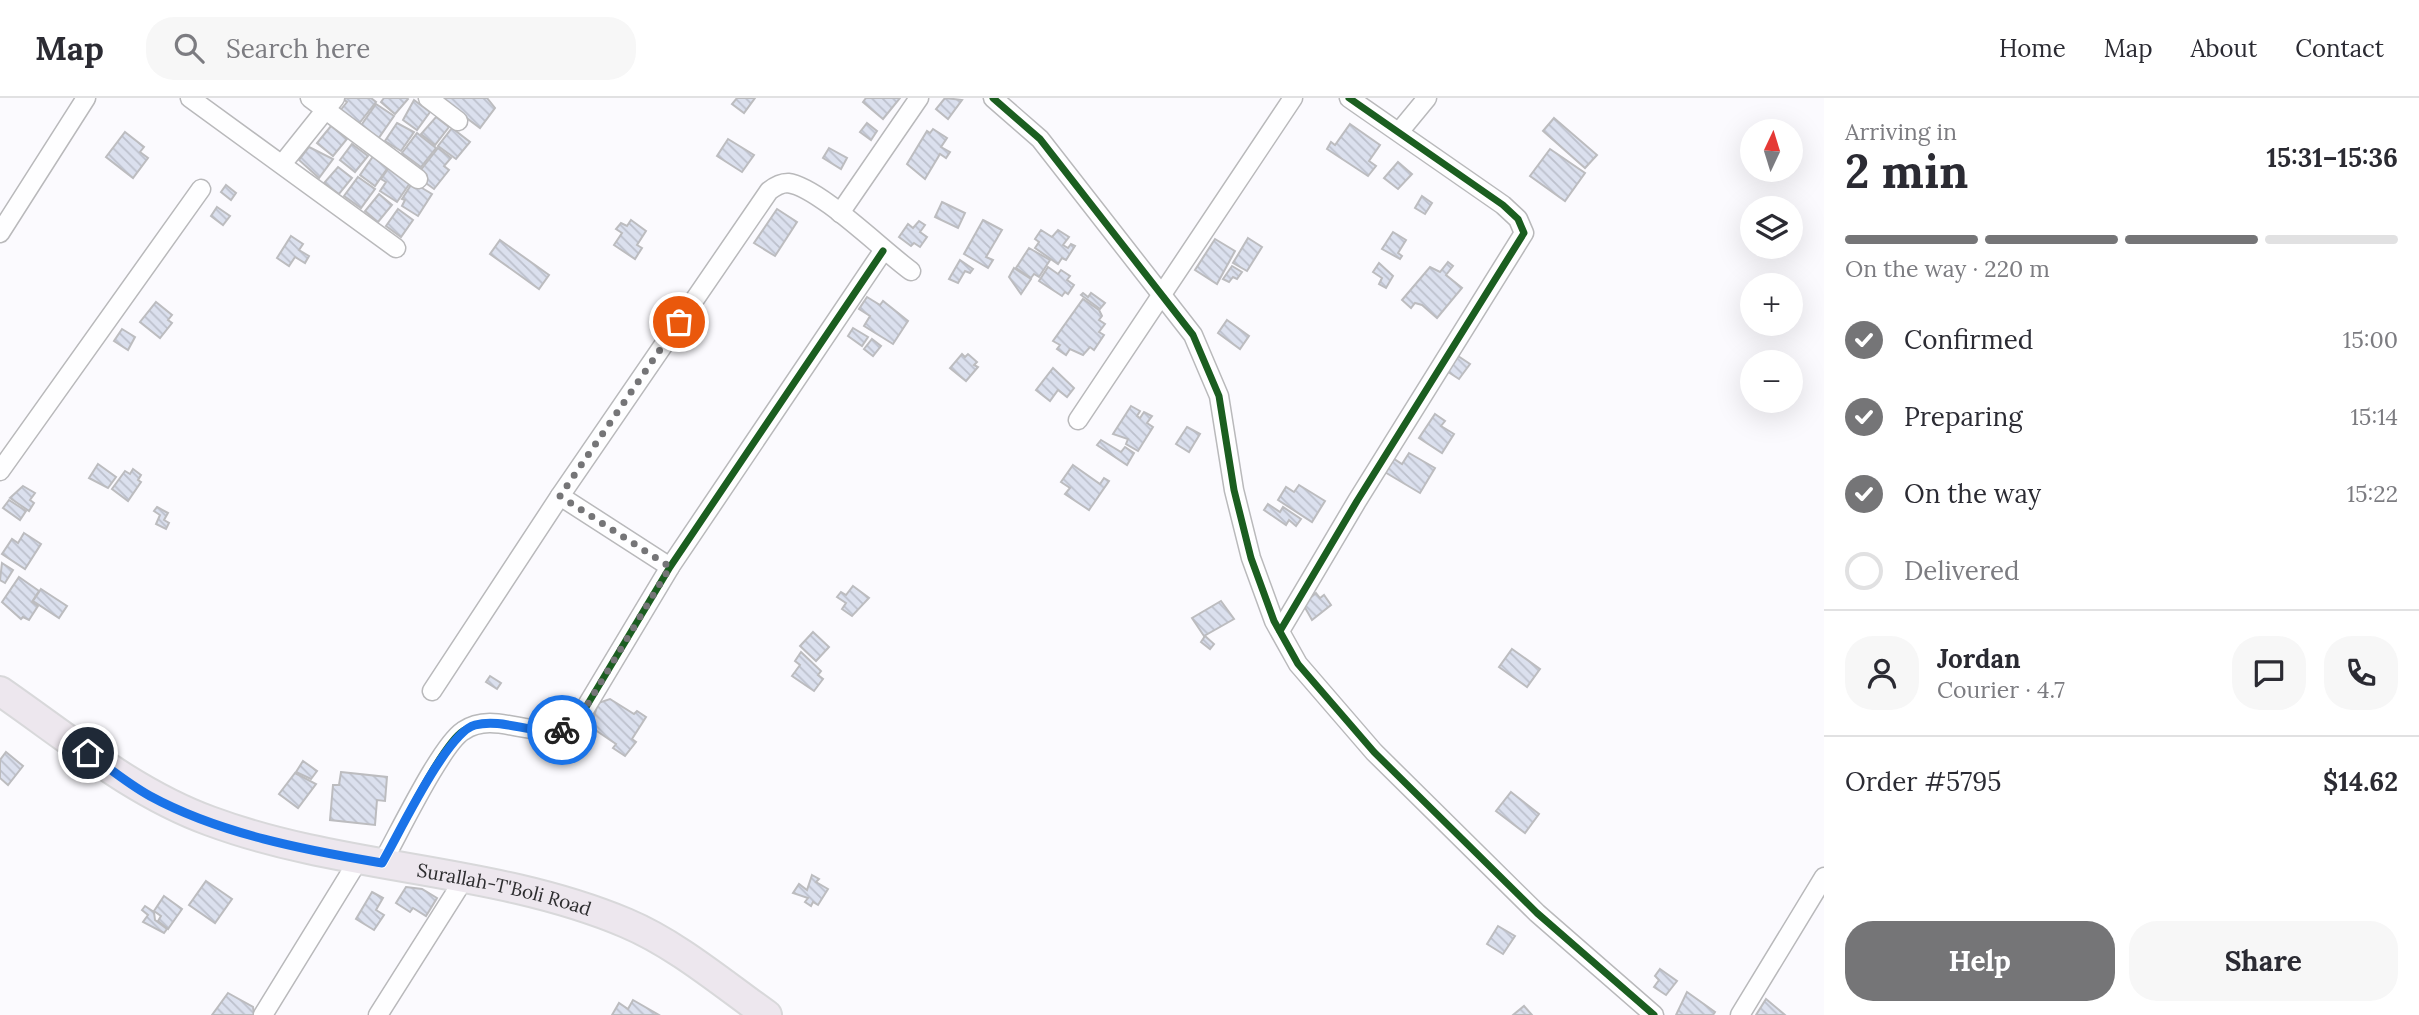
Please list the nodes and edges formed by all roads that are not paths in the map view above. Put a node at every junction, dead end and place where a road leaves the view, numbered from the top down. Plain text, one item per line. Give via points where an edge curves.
1 (86, 98) edge
2 (190, 98) edge
3 (310, 98) edge
4 (428, 98) edge
5 (919, 98) edge
6 (993, 98) edge
7 (1293, 98) edge
8 (1349, 98) edge
9 (1427, 98) edge
10 (331, 104) edge
11 (458, 121) dead end
12 (1399, 132) junction
13 (283, 163) junction
14 (418, 179) dead end
15 (201, 189) dead end
16 (840, 213) junction
17 (0, 233) edge
18 (396, 248) dead end
19 (883, 251) junction
20 (911, 271) dead end
21 (1162, 293) junction
22 (1078, 420) dead end
23 (0, 471) edge
24 (560, 496) junction
25 (670, 567) junction
26 (1280, 631) junction
27 (0, 691) edge
28 (432, 691) dead end
29 (371, 861) junction
30 (466, 876) junction
31 (1824, 877) edge
32 (263, 1015) edge
33 (378, 1015) edge
34 (767, 1015) edge
35 (1654, 1015) edge
36 (1740, 1015) edge

1 - 17 street
2 - 13 street
3 - 10 street
4 - 11 street
5 - 16 street
6 - 21 street via 1040,139
7 - 21 street
8 - 12 street
9 - 12 street
10 - 13 street
10 - 14 street
12 - 26 street via 1503,205 1518,219 1524,233
13 - 18 street
15 - 23 street
16 - 19 street
16 - 24 street via 797,186 782,184 769,191
19 - 20 street
19 - 25 street
21 - 22 street
21 - 26 street via 1193,335 1212,378 1251,558
24 - 25 street
24 - 28 street
25 - 29 street via 575,721 557,731 477,724 460,732
26 - 35 street via 1298,664 1374,752 1537,913
27 - 29 main road, Surallah-T'Boli Road via 150,796 211,822 289,845
29 - 30 main road, Surallah-T'Boli Road
29 - 32 street
30 - 33 street
30 - 34 main road, Surallah-T'Boli Road via 563,900 628,924 687,958
31 - 36 street

